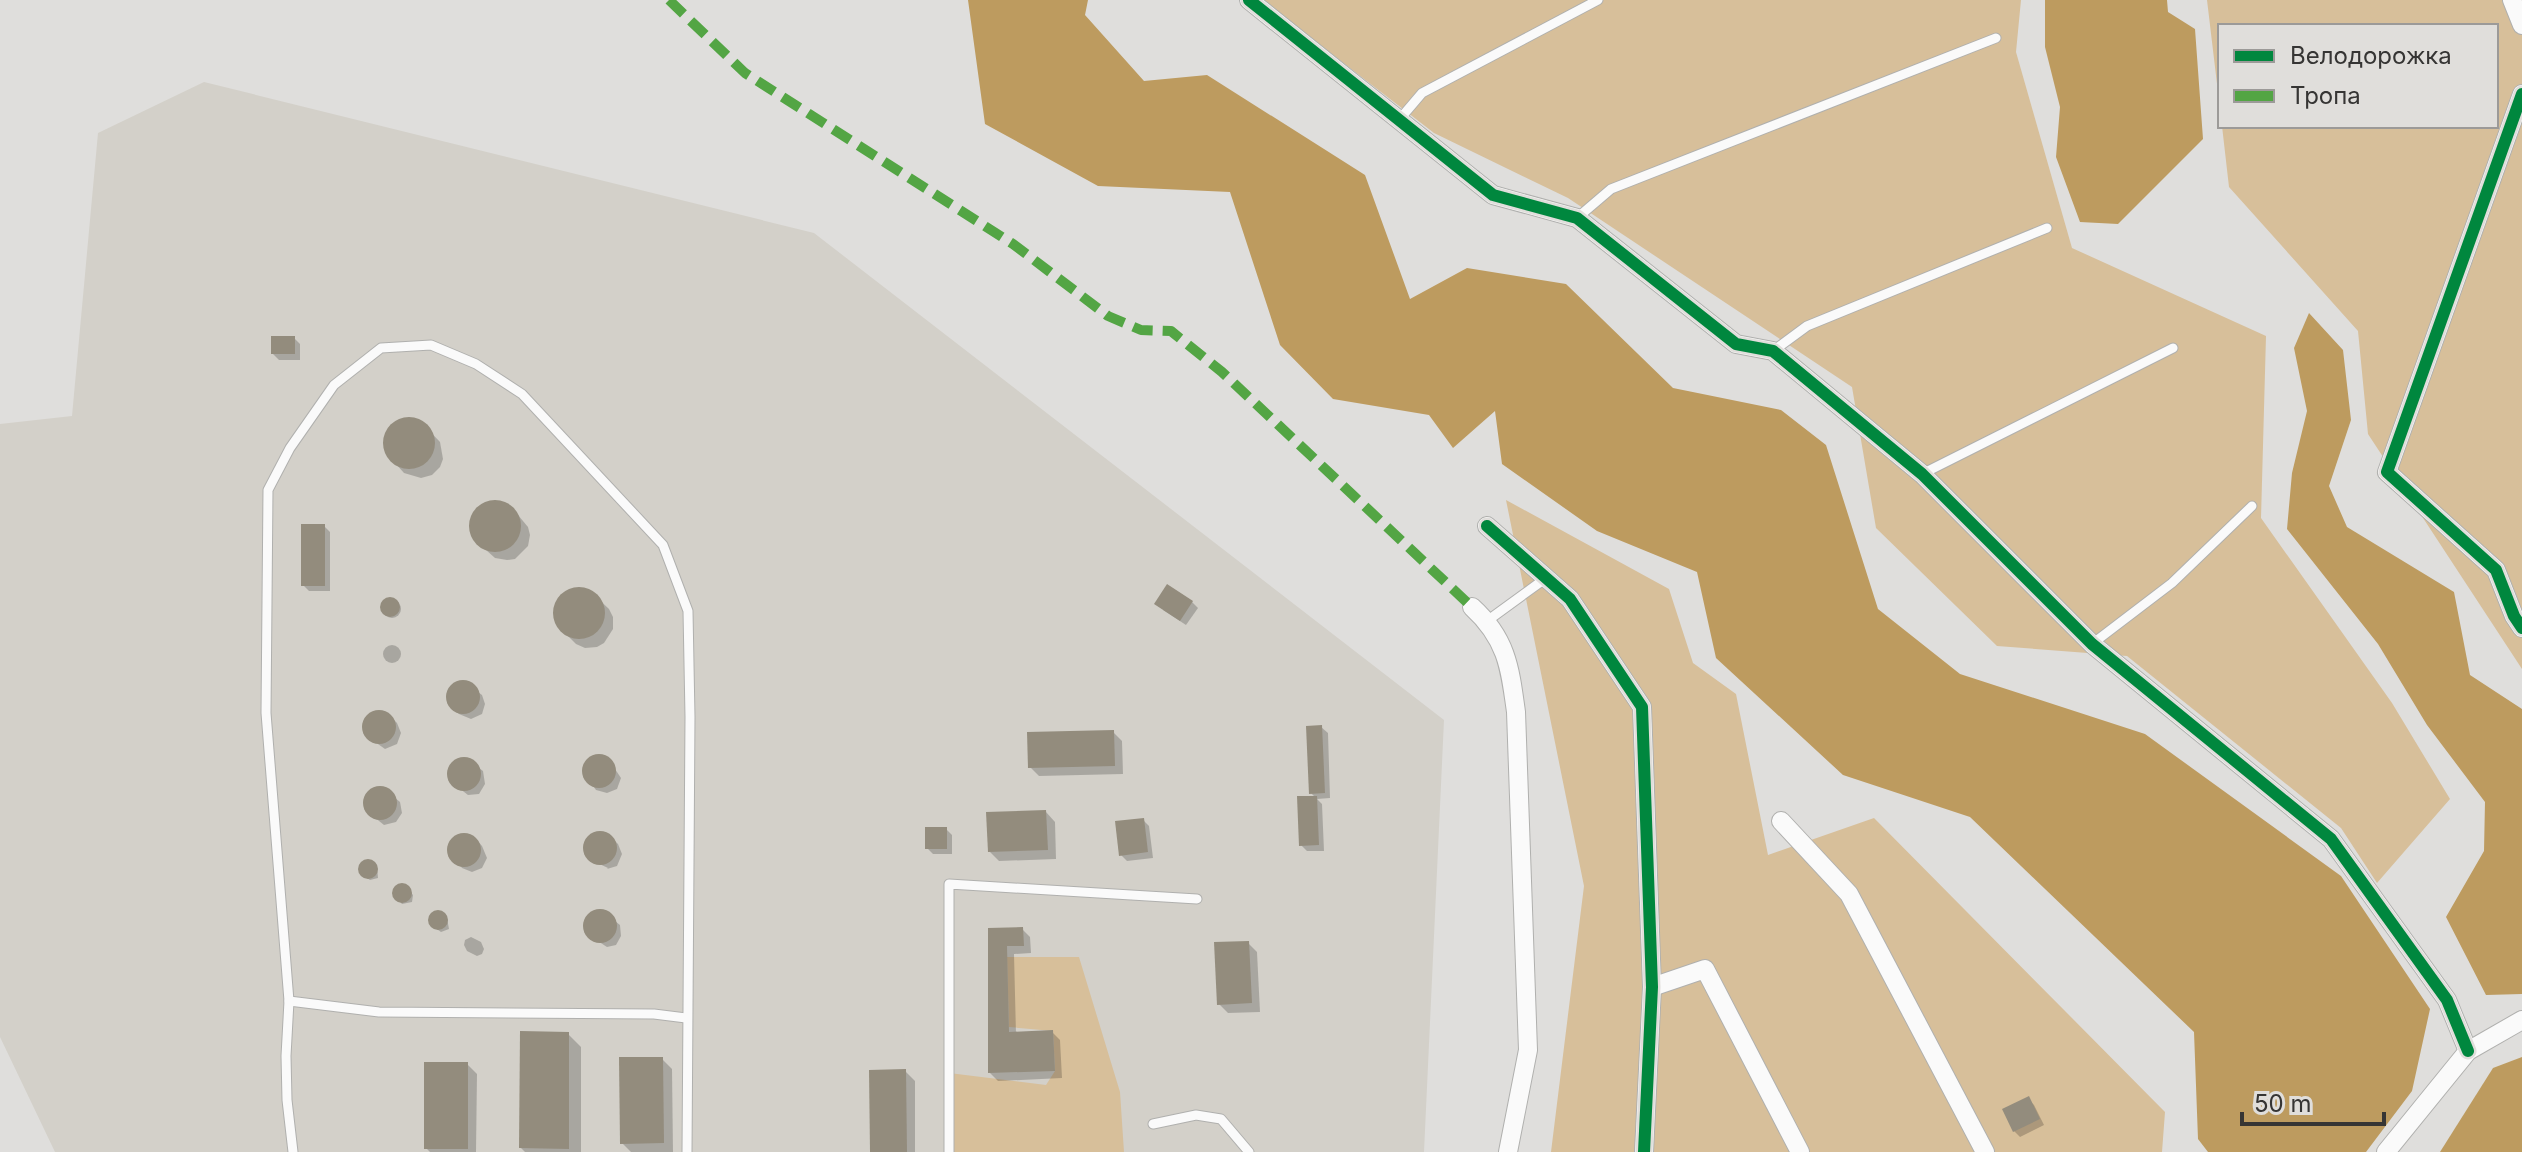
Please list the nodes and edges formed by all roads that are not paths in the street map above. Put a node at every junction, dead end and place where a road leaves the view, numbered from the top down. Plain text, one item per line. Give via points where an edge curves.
1 (1249, 0) edge
2 (1598, 0) edge
3 (2512, 0) edge
4 (2522, 25) edge
5 (1996, 38) dead end
6 (2522, 94) edge
7 (1399, 120) junction
8 (1577, 218) junction
9 (2047, 228) dead end
10 (2173, 348) dead end
11 (1773, 351) junction
12 (1922, 474) junction
13 (2252, 506) dead end
14 (1487, 526) dead end
15 (1546, 578) junction
16 (1472, 607) dead end
17 (2519, 615) edge
18 (1487, 621) junction
19 (2092, 644) junction
20 (1781, 821) dead end
21 (1197, 899) dead end
22 (1652, 987) junction
23 (289, 1001) junction
24 (686, 1018) junction
25 (2522, 1020) edge
26 (2468, 1051) junction
27 (1153, 1124) dead end
28 (293, 1152) edge
29 (687, 1152) edge
30 (949, 1152) edge
31 (1249, 1152) edge
32 (1508, 1152) edge
33 (1644, 1152) edge
34 (1800, 1152) edge
35 (1985, 1152) edge
36 (2386, 1152) edge

1 - 7 street
2 - 7 lane via 1422,93
3 - 4 street
5 - 8 lane via 1611,189
6 - 17 street via 2387,472 2496,570
7 - 8 street via 1493,195
8 - 11 street via 1736,344
9 - 11 lane via 1807,326
10 - 12 lane
11 - 12 street
12 - 19 street
13 - 19 lane via 2172,583
14 - 15 street
15 - 18 lane
15 - 22 street via 1570,599 1642,707
16 - 18 street
18 - 32 street via 1509,662 1518,759 1528,1050
19 - 26 street via 2331,839 2447,1000
20 - 35 street via 1849,894
21 - 30 lane via 949,884
22 - 33 street
22 - 34 street via 1705,969
23 - 24 lane via 379,1012
23 - 24 lane via 266,713 268,490 334,385 381,348 431,345 476,364 522,394 663,545 688,611
23 - 28 lane via 286,1071
24 - 29 lane
25 - 26 street
26 - 36 street
27 - 31 lane via 1196,1115 1221,1119

